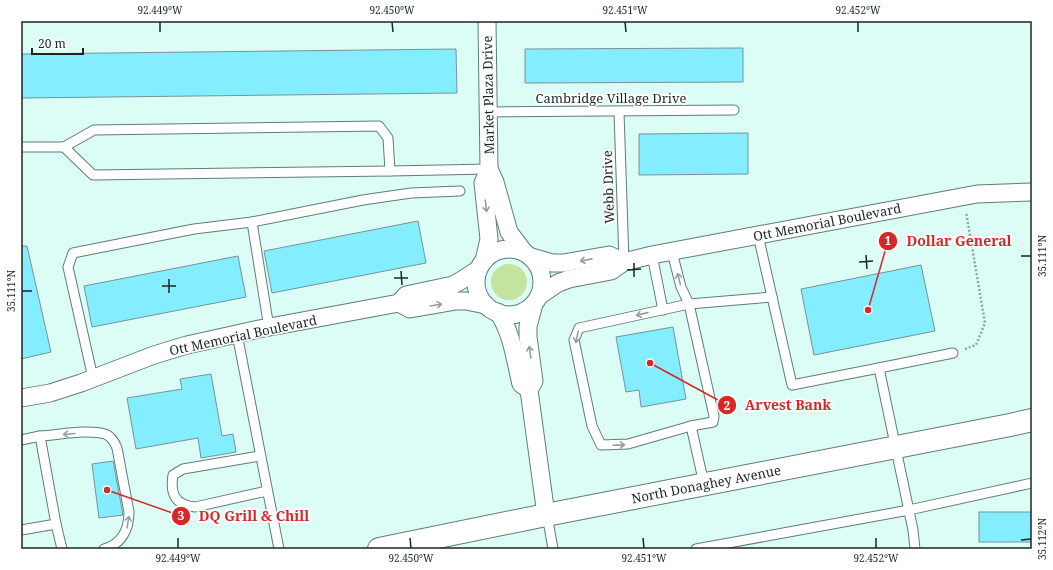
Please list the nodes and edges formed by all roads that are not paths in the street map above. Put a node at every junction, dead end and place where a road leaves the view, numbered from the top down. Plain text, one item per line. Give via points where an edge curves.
1 (487, 21) edge
2 (734, 110) dead end
3 (488, 112) junction
4 (619, 112) junction
5 (21, 147) edge
6 (64, 147) junction
7 (489, 168) junction
8 (390, 171) junction
9 (460, 191) dead end
10 (1032, 192) edge
11 (252, 222) junction
12 (758, 235) junction
13 (672, 252) junction
14 (528, 255) junction
15 (652, 256) junction
16 (624, 262) junction
17 (481, 265) junction
18 (772, 298) junction
19 (536, 300) junction
20 (399, 303) junction
21 (689, 304) junction
22 (492, 309) junction
23 (663, 310) junction
24 (269, 328) junction
25 (237, 334) junction
26 (953, 353) road end
27 (879, 368) junction
28 (93, 378) junction
29 (529, 390) junction
30 (21, 398) edge
31 (1032, 420) edge
32 (692, 426) junction
33 (40, 436) junction
34 (21, 440) edge
35 (895, 448) junction
36 (260, 456) junction
37 (1032, 483) edge
38 (704, 484) junction
39 (268, 491) junction
40 (909, 510) junction
41 (546, 515) junction
42 (56, 524) junction
43 (21, 530) edge
44 (62, 549) edge
45 (104, 549) edge
46 (279, 549) edge
47 (379, 549) edge
48 (553, 549) edge
49 (696, 549) edge
50 (915, 549) edge

1 - 3 street, Market Plaza Drive
2 - 4 lane, Cambridge Village Drive
3 - 4 lane, Cambridge Village Drive
3 - 7 street, Market Plaza Drive
4 - 16 lane, Webb Drive
5 - 6 lane
6 - 8 lane via 93,175
6 - 8 lane via 94,130 379,126 388,138
7 - 8 lane
7 - 14 street, Market Plaza Drive via 509,232
7 -> 17 street, Market Plaza Drive via 483,184 489,238
9 - 11 lane via 411,193 376,198
10 - 12 street, Ott Memorial Boulevard via 963,196
11 - 24 lane
11 - 28 lane via 194,229 73,253 68,267
12 - 13 street, Ott Memorial Boulevard
12 - 18 lane
13 - 15 street, Ott Memorial Boulevard
21 -> 13 lane via 681,287
16 -> 14 street via 609,255 552,263
14 - 17 street via 515,249 502,250 493,253
14 - 19 street via 538,265 541,274 542,283
15 - 16 street, Ott Memorial Boulevard
15 - 23 lane
16 - 19 street, Ott Memorial Boulevard via 611,271 558,283
17 - 20 street, Ott Memorial Boulevard via 462,280 406,295
17 - 22 street via 476,279 477,289 480,298
18 - 21 lane
18 - 27 lane via 792,385
19 - 22 street via 526,310 517,314 507,315
29 -> 19 street via 534,381 528,326
20 -> 22 street, Ott Memorial Boulevard via 410,309 466,301
20 - 24 street, Ott Memorial Boulevard
21 - 23 lane
21 - 32 lane via 714,416 713,422
22 - 29 street via 504,322 508,331 520,384
23 -> 32 lane via 579,328 574,340 592,426 601,445 628,444
24 - 25 street, Ott Memorial Boulevard
25 - 28 street, Ott Memorial Boulevard via 187,344
25 - 36 lane
26 - 27 lane
27 - 35 lane
28 - 30 street, Ott Memorial Boulevard via 50,393
29 - 41 street
31 - 35 street, North Donaghey Avenue
32 - 38 lane
33 - 34 lane
33 - 42 lane
45 -> 33 lane via 119,541 126,532 129,521 114,441 106,435 88,432
35 - 38 street, North Donaghey Avenue
35 - 40 lane
36 - 39 lane
36 - 39 lane via 183,469 173,474 175,498 184,506 195,507
37 - 40 lane
38 - 41 street, North Donaghey Avenue
39 - 46 lane
40 - 49 lane
40 - 50 lane
41 - 47 street, North Donaghey Avenue
41 - 48 lane
42 - 43 lane
42 - 44 lane

